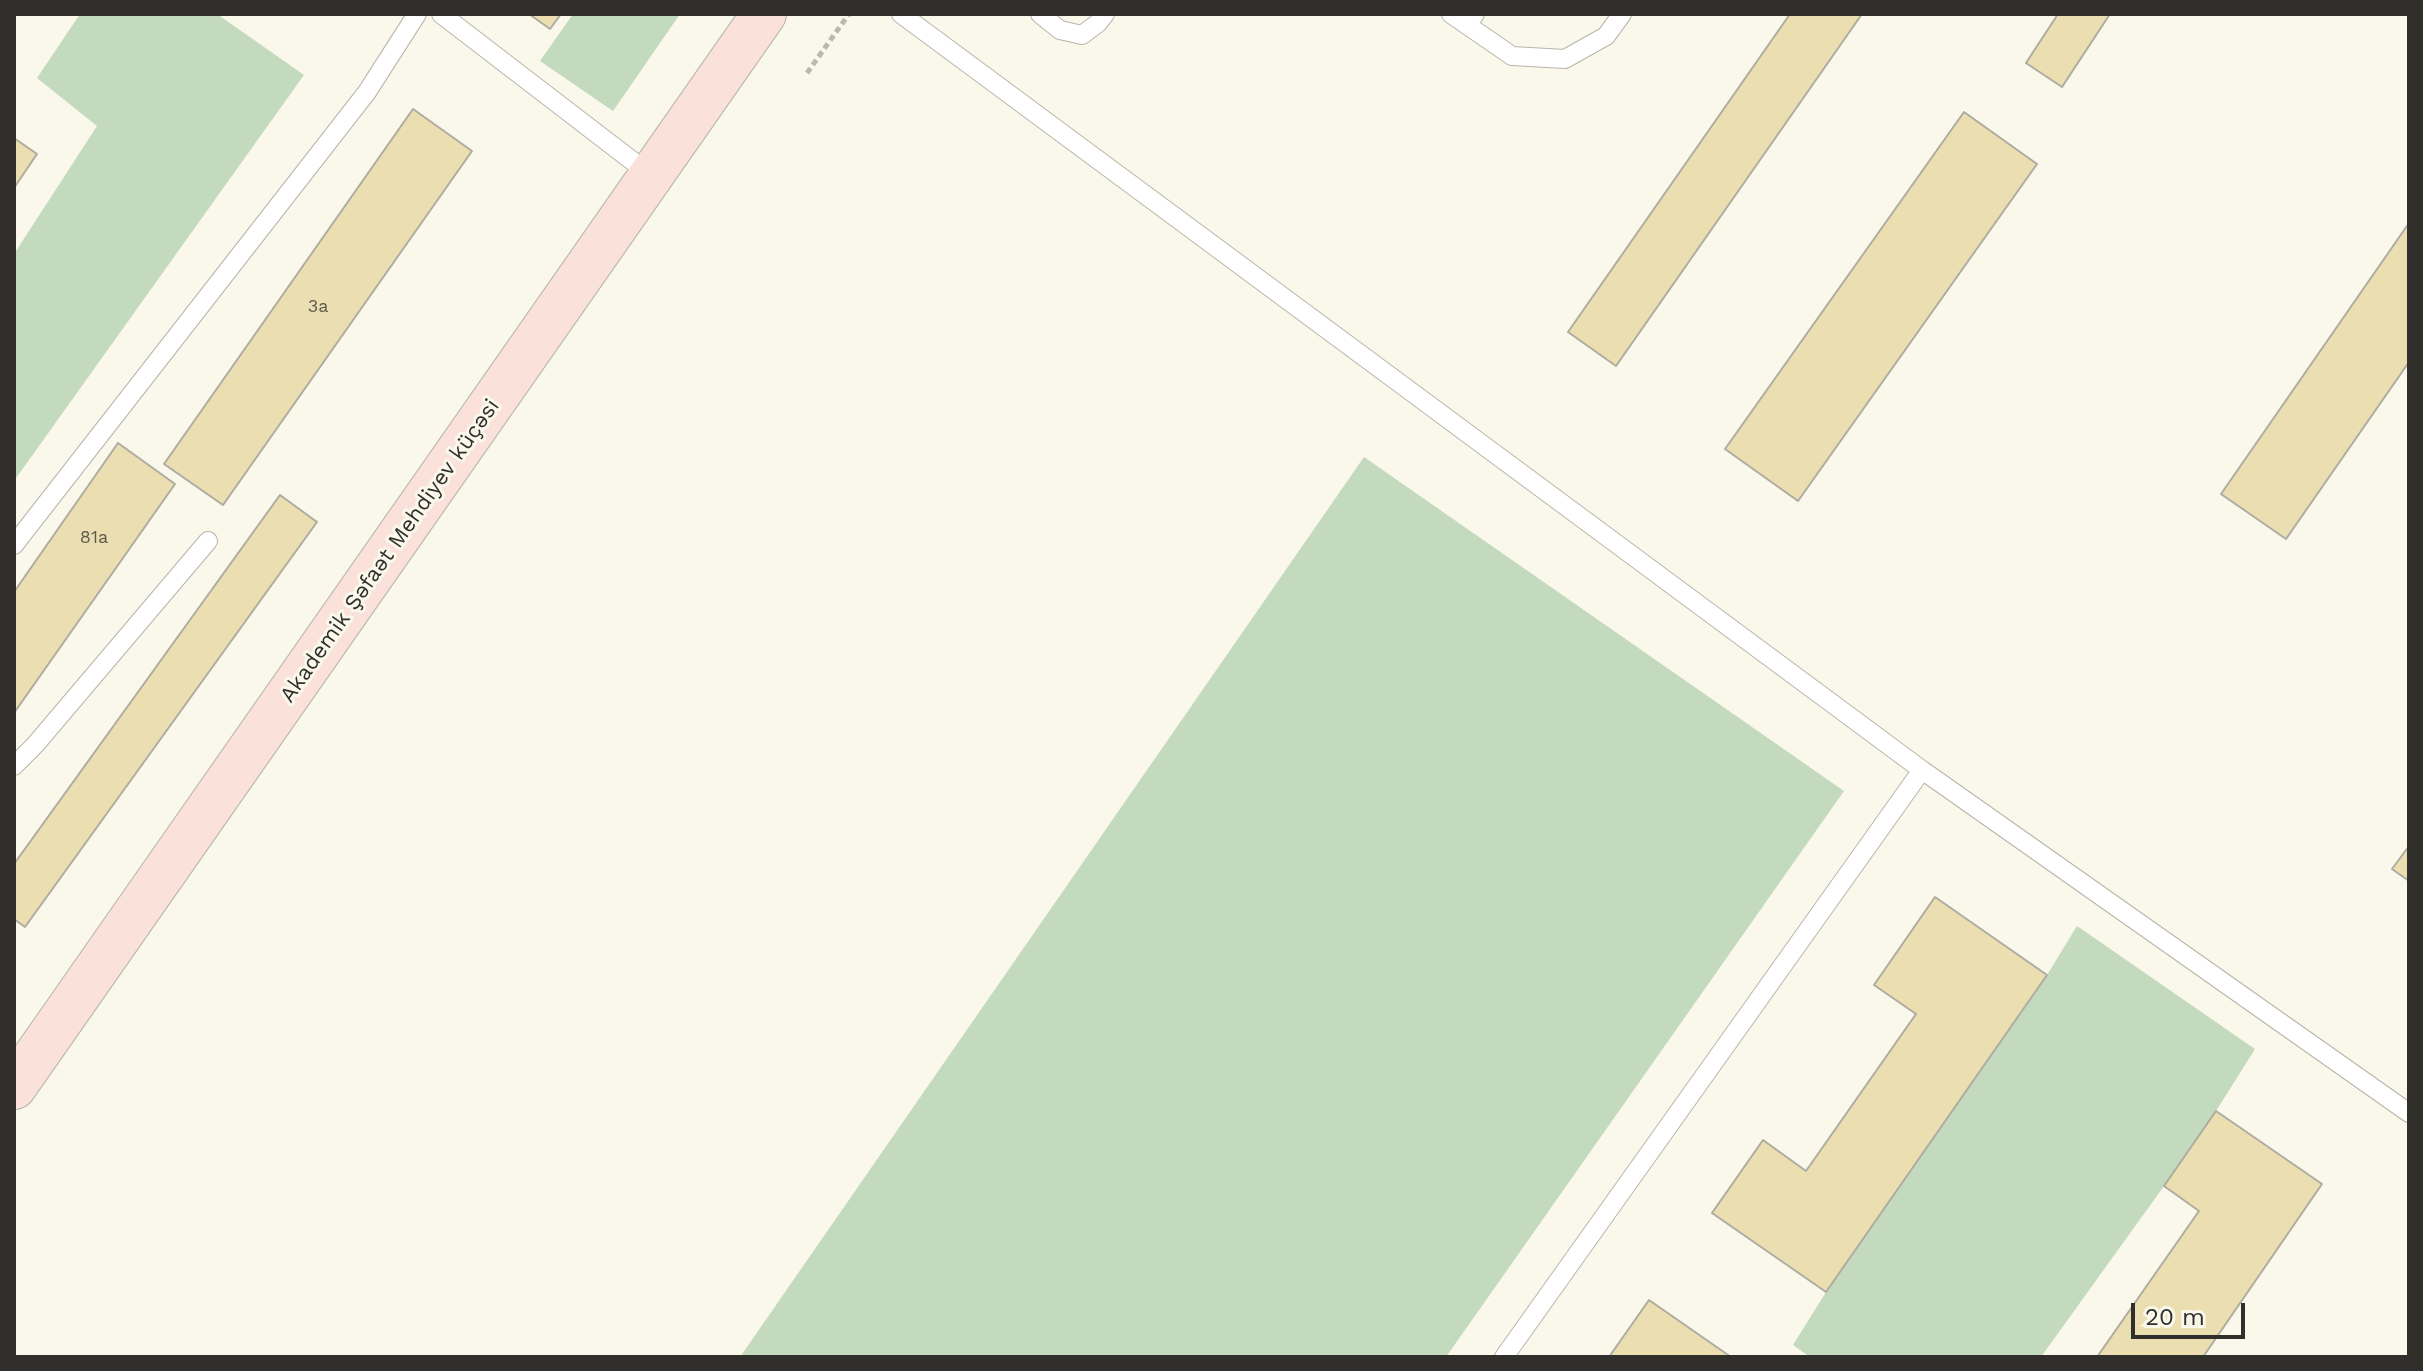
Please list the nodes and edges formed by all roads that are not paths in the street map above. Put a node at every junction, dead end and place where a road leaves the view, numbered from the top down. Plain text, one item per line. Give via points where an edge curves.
1 (417, 14) edge
2 (441, 14) edge
3 (764, 14) edge
4 (901, 14) edge
5 (1040, 14) edge
6 (1105, 14) edge
7 (1451, 14) edge
8 (1622, 14) edge
9 (1471, 20) edge
10 (652, 176) junction
11 (208, 541) dead end
12 (14, 545) edge
13 (14, 766) edge
14 (1922, 770) junction
15 (14, 1087) edge
16 (2409, 1113) edge
17 (1504, 1357) edge

1 - 12 lane via 367,92
2 - 10 lane
3 - 10 main road, Akademik Şəfaət Mehdiyev küçəsi
4 - 14 lane
5 - 6 lane via 1060,30 1082,35
7 - 9 lane
8 - 9 lane via 1606,36 1565,59 1512,56
10 - 15 main road, Akademik Şəfaət Mehdiyev küçəsi
11 - 13 lane
14 - 16 lane
14 - 17 lane

